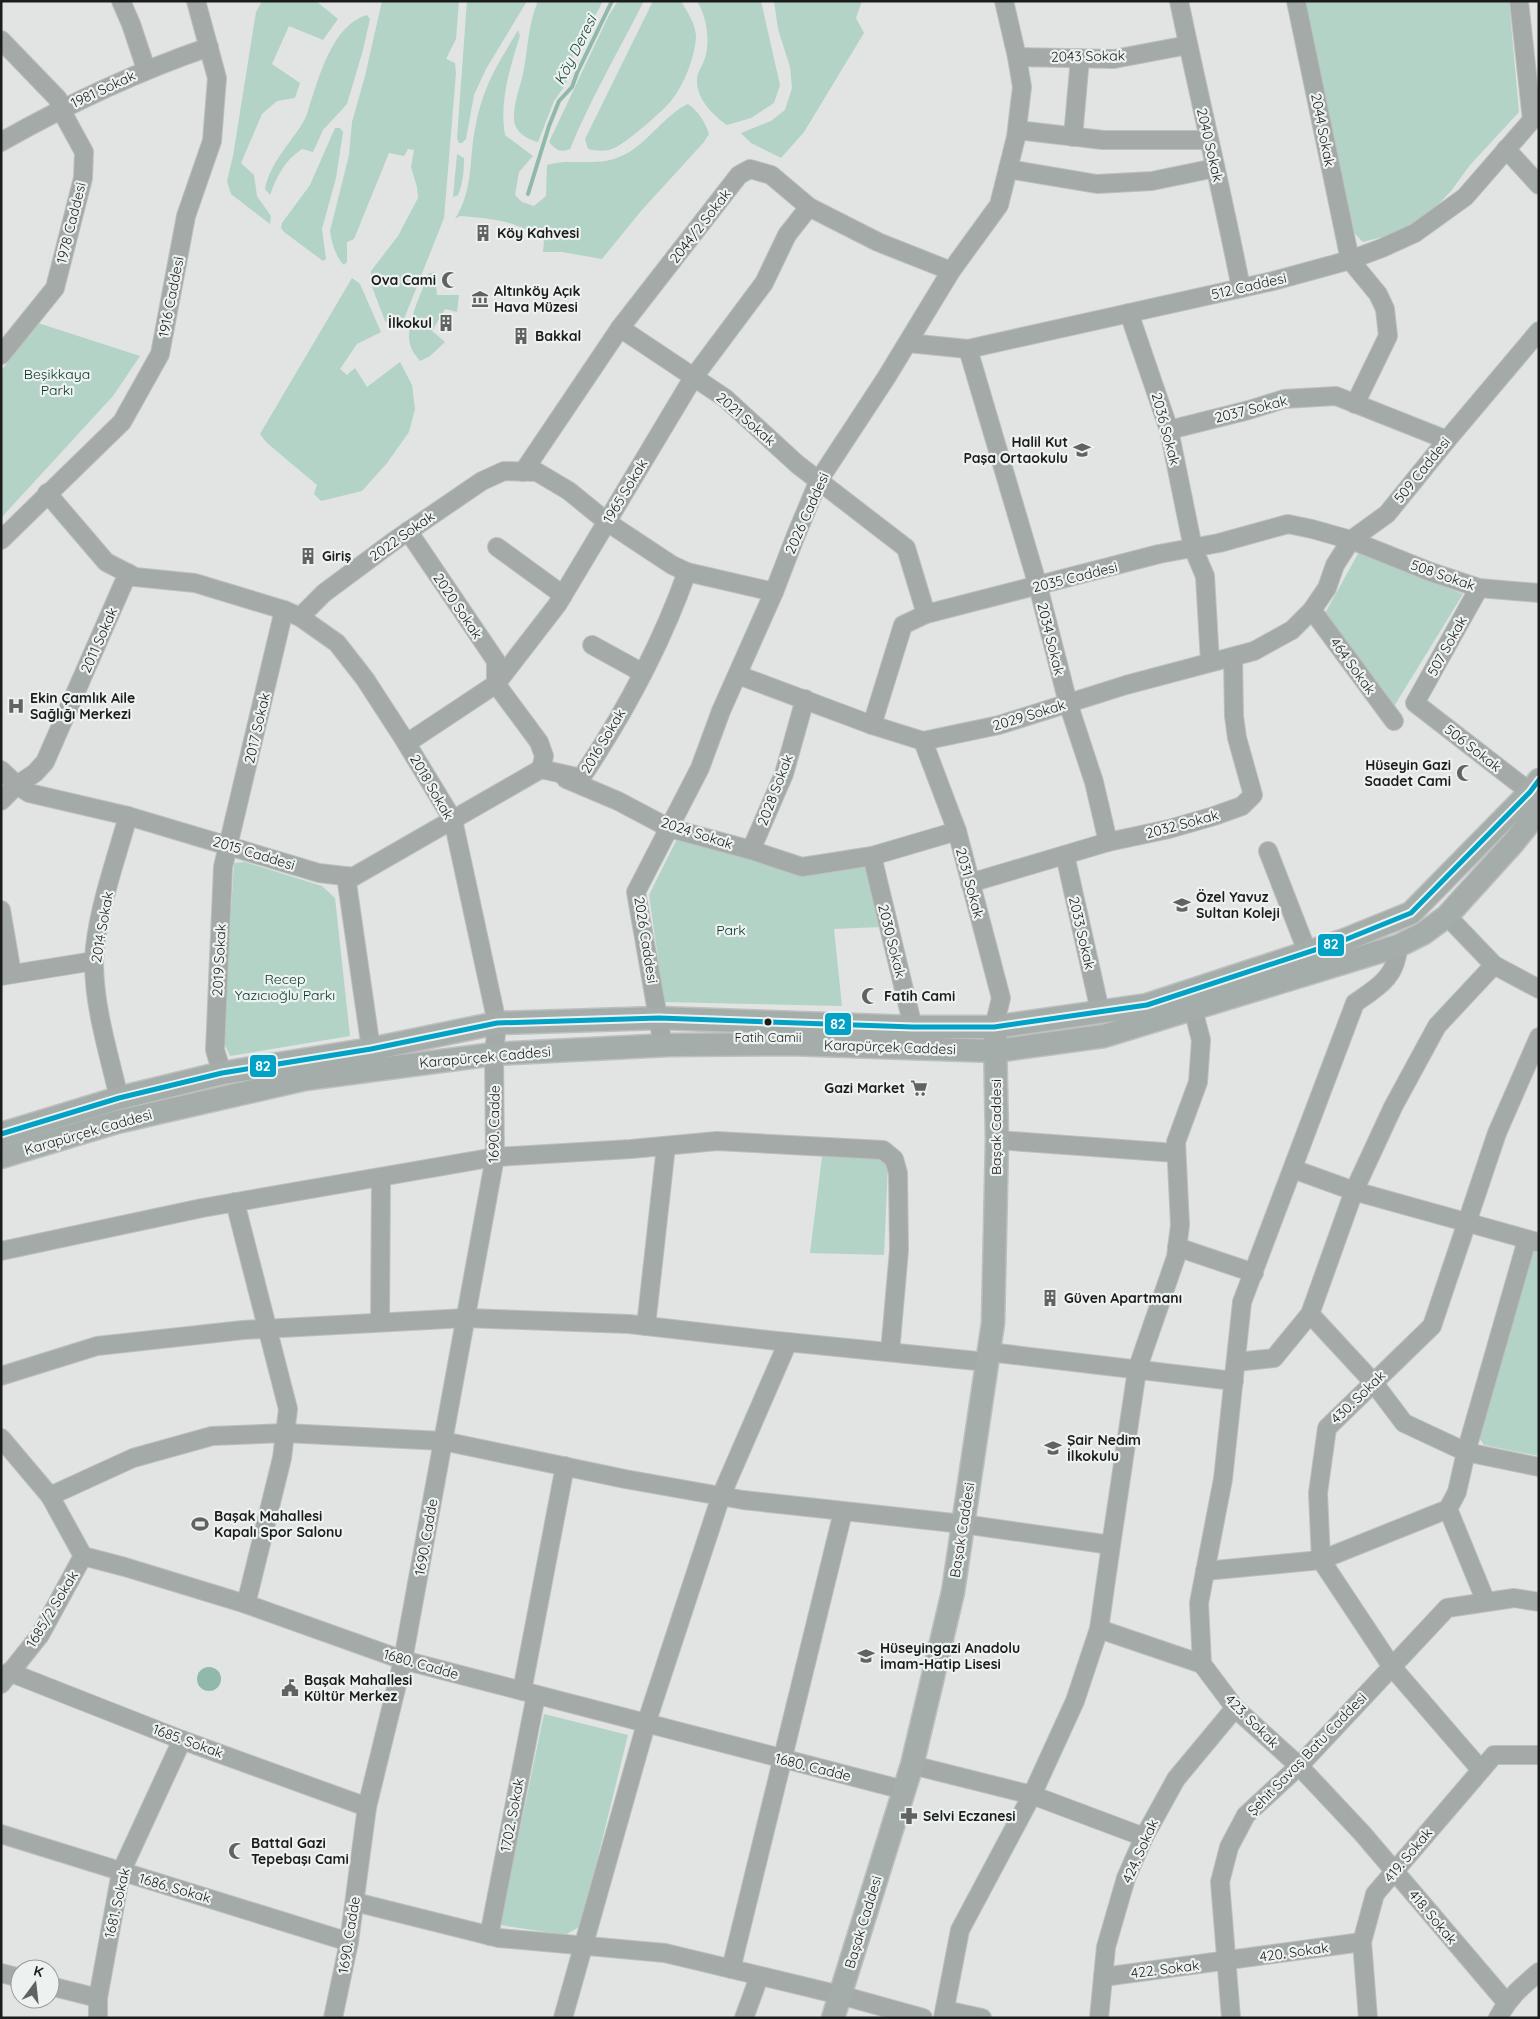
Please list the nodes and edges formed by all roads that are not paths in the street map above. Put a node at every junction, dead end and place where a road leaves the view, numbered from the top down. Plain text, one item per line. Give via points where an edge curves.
1 (121, 1) edge
2 (196, 1) edge
3 (1004, 1) edge
4 (1179, 1) edge
5 (1296, 1) edge
6 (1519, 1) edge
7 (1, 40) edge
8 (1188, 45) junction
9 (209, 46) junction
10 (1017, 56) junction
11 (1080, 58) junction
12 (146, 69) junction
13 (60, 108) junction
14 (1535, 116) edge
15 (1017, 130) junction
16 (1073, 137) junction
17 (1208, 140) junction
18 (1, 142) edge
19 (1506, 149) junction
20 (1215, 168) junction
21 (1008, 169) junction
22 (1539, 185) edge
23 (809, 207) junction
24 (1350, 260) junction
25 (951, 271) junction
26 (1241, 288) junction
27 (1128, 313) junction
28 (620, 328) junction
29 (1539, 331) edge
30 (908, 343) junction
31 (968, 349) junction
32 (1, 355) edge
33 (693, 378) junction
34 (1355, 404) junction
35 (1169, 430) junction
36 (1447, 440) junction
37 (523, 472) junction
38 (819, 480) junction
39 (47, 493) junction
40 (607, 522) junction
41 (408, 531) junction
42 (1, 540) edge
43 (1351, 540) junction
44 (497, 546) dead end
45 (1193, 548) junction
46 (687, 572) junction
47 (128, 573) junction
48 (1038, 586) junction
49 (1479, 588) junction
50 (774, 592) junction
51 (1539, 593) edge
52 (563, 595) junction
53 (1312, 610) junction
54 (292, 613) junction
55 (926, 614) junction
56 (592, 645) dead end
57 (1233, 657) junction
58 (1210, 662) junction
59 (643, 673) junction
60 (738, 675) junction
61 (496, 684) junction
62 (805, 699) junction
63 (1068, 703) junction
64 (1415, 704) joint
65 (1394, 722) dead end
66 (872, 725) junction
67 (923, 741) junction
68 (407, 743) junction
69 (541, 768) junction
70 (1, 770) edge
71 (17, 785) junction
72 (1536, 794) edge
73 (1, 801) edge
74 (128, 816) junction
75 (453, 820) junction
76 (669, 828) junction
77 (957, 831) junction
78 (1108, 842) junction
79 (229, 845) junction
80 (750, 850) junction
81 (1268, 851) dead end
82 (1065, 855) junction
83 (872, 856) junction
84 (346, 876) junction
85 (970, 883) junction
86 (1, 910) edge
87 (1447, 916) junction
88 (1398, 946) junction
89 (94, 961) junction
90 (1311, 962) junction
91 (1494, 965) junction
92 (6, 975) edge
93 (1539, 989) edge
94 (1194, 1009) junction
95 (1100, 1011) junction
96 (659, 1018) junction
97 (497, 1024) junction
98 (913, 1027) junction
99 (994, 1027) junction
100 (1539, 1037) edge
101 (663, 1046) junction
102 (371, 1049) junction
103 (996, 1051) junction
104 (494, 1054) junction
105 (222, 1074) junction
106 (119, 1098) junction
107 (1, 1134) edge
108 (997, 1140) junction
109 (666, 1146) junction
110 (1176, 1153) junction
111 (1, 1157) edge
112 (495, 1157) junction
113 (1293, 1169) junction
114 (381, 1178) junction
115 (1354, 1191) junction
116 (236, 1202) junction
117 (1467, 1222) junction
118 (1533, 1241) edge
119 (1177, 1247) junction
120 (1, 1251) edge
121 (1254, 1273) junction
122 (1310, 1314) junction
123 (466, 1318) junction
124 (380, 1322) junction
125 (646, 1326) junction
126 (268, 1329) junction
127 (788, 1342) junction
128 (890, 1352) junction
129 (988, 1357) junction
130 (1236, 1362) junction
131 (1136, 1370) junction
132 (1, 1376) edge
133 (1234, 1381) junction
134 (1373, 1382) junction
135 (285, 1433) junction
136 (2, 1440) edge
137 (443, 1441) junction
138 (1466, 1452) junction
139 (565, 1466) junction
140 (1539, 1467) edge
141 (50, 1496) junction
142 (722, 1496) junction
143 (1448, 1509) junction
144 (843, 1512) junction
145 (963, 1524) junction
146 (1110, 1545) junction
147 (83, 1556) junction
148 (1321, 1560) junction
149 (1205, 1571) junction
150 (1486, 1602) junction
151 (1539, 1602) edge
152 (246, 1604) junction
153 (1099, 1629) junction
154 (403, 1660) junction
155 (1202, 1664) junction
156 (1392, 1667) junction
157 (5, 1678) edge
158 (529, 1693) junction
159 (1235, 1708) junction
160 (646, 1724) junction
161 (182, 1740) junction
162 (1539, 1755) edge
163 (781, 1758) junction
164 (912, 1765) junction
165 (1299, 1766) junction
166 (1481, 1770) junction
167 (904, 1790) junction
168 (1032, 1795) junction
169 (367, 1807) junction
170 (1, 1834) edge
171 (1144, 1837) junction
172 (1394, 1870) junction
173 (121, 1872) junction
174 (355, 1902) junction
175 (489, 1936) junction
176 (349, 1942) junction
177 (1362, 1942) junction
178 (584, 1946) junction
179 (1227, 1961) junction
180 (731, 1969) junction
181 (1539, 1972) edge
182 (759, 1976) junction
183 (1103, 1977) junction
184 (60, 1988) edge
185 (840, 1995) junction
186 (98, 1998) junction
187 (1502, 2010) edge
188 (944, 2014) edge
189 (98, 2018) edge
190 (333, 2018) edge
191 (562, 2018) edge
192 (744, 2018) edge
193 (833, 2018) edge
194 (923, 2018) edge
195 (982, 2018) edge
196 (1099, 2018) edge
197 (1231, 2018) edge
198 (1368, 2018) edge

1 - 12 street
2 - 9 street, 1916 Caddesi
3 - 10 street, 2026 Caddesi
4 - 8 street, 2040 Sokak
5 - 24 street, 2044 Sokak
6 - 14 street
7 - 13 street, 1978 Caddesi via 58,99
8 - 11 street, 2043 Sokak via 1114,58
8 - 17 street, 2040 Sokak
9 - 12 street, 1981 Sokak
9 - 39 street, 1916 Caddesi via 218,78 212,141 186,216 160,354 122,422
10 - 11 street, 2043 Sokak
10 - 15 street, 2026 Caddesi via 1022,87
11 - 16 street
12 - 13 street, 1981 Sokak
13 - 18 street, 1981 Sokak
13 - 32 street, 1978 Caddesi via 84,152 83,178 54,288
14 - 19 street, 512 Caddesi
15 - 16 street
15 - 21 street, 2026 Caddesi
16 - 17 street
17 - 20 street, 2040 Sokak
19 - 22 street
19 - 24 street, 512 Caddesi via 1465,197 1416,233
20 - 21 street via 1152,181 1097,184
20 - 26 street, 2040 Sokak
21 - 25 street, 2026 Caddesi via 999,205
23 - 25 street, 2044/2 Sokak via 878,242
23 - 28 street, 2044/2 Sokak via 771,175 750,169 740,175
23 - 33 street, 1965 Sokak via 787,235 764,282
24 - 26 street, 512 Caddesi
24 - 34 street via 1378,294 1388,325 1388,336
25 - 30 street, 2026 Caddesi
26 - 27 street, 512 Caddesi
27 - 31 street, 512 Caddesi
27 - 35 street, 2036 Sokak
28 - 33 street, 2021 Sokak
28 - 37 street, 2044/2 Sokak
29 - 36 street, 509 Caddesi
30 - 31 street, 512 Caddesi
30 - 38 street, 2026 Caddesi
31 - 48 street, 2034 Sokak
33 - 38 street, 2021 Sokak via 725,398
33 - 40 street, 1965 Sokak
34 - 35 street, 2037 Sokak via 1336,396 1284,399
34 - 36 street, 2037 Sokak
35 - 45 street, 2036 Sokak
36 - 43 street, 509 Caddesi via 1388,514
37 - 40 street, 2022 Sokak via 537,472 569,491
37 - 41 street, 2022 Sokak via 504,471 482,481
38 - 50 street, 2026 Caddesi
38 - 55 street, 2021 Sokak via 906,548
39 - 42 street, 1916 Caddesi
39 - 47 street via 106,562
40 - 46 street, 2022 Sokak
40 - 52 street, 1965 Sokak
41 - 54 street, 2022 Sokak
41 - 61 street, 2020 Sokak via 496,662
43 - 45 street, 2035 Caddesi via 1288,524
43 - 49 street, 508 Sokak
43 - 53 street, 509 Caddesi
44 - 52 street
45 - 48 street, 2035 Caddesi
45 - 58 street via 1206,576
46 - 50 street, 2022 Sokak
46 - 59 street, 2016 Sokak
47 - 54 street via 135,577 195,583
47 - 71 street, 2011 Sokak via 45,762
48 - 55 street, 2035 Caddesi
48 - 63 street, 2034 Sokak
49 - 51 street, 508 Sokak
49 - 64 street, 507 Sokak
50 - 60 street, 2026 Caddesi
52 - 61 street, 1965 Sokak
53 - 57 street, 2029 Sokak via 1292,630 1254,651
53 - 65 street, 464 Sokak
54 - 68 street, 2018 Sokak via 337,644
54 - 79 street, 2017 Sokak
55 - 66 street, 2035 Caddesi via 902,625
56 - 59 street
57 - 58 street, 2029 Sokak
57 - 78 street, 2032 Sokak via 1237,738 1253,794 1242,806 1228,811 1169,829
58 - 63 street, 2029 Sokak
59 - 69 street, 2016 Sokak via 581,778
60 - 62 street, 2029 Sokak
60 - 76 street, 2026 Caddesi via 700,768
61 - 68 street, 1965 Sokak
61 - 69 street via 539,742 544,756
62 - 66 street, 2029 Sokak
62 - 80 street, 2028 Sokak via 784,774
63 - 67 street, 2029 Sokak via 998,725
63 - 78 street, 2034 Sokak via 1094,782
64 - 72 street, 506 Sokak
66 - 67 street, 2029 Sokak
67 - 77 street, 2031 Sokak
68 - 75 street, 2018 Sokak
69 - 75 street
69 - 76 street, 2024 Sokak via 618,801
70 - 71 street, 2015 Caddesi
71 - 73 street, 2011 Sokak
71 - 74 street, 2015 Caddesi via 29,792
72 - 87 main road, Karapürçek Caddesi via 1514,842
72 - 90 main road, Karapürçek Caddesi via 1411,913 1342,941
74 - 79 street, 2015 Caddesi
74 - 89 street, 2014 Sokak via 101,912
75 - 84 street via 353,878
75 - 97 street, 2018 Sokak
76 - 80 street, 2024 Sokak
76 - 96 street, 2026 Caddesi via 636,892
77 - 83 street, 2024 Sokak
77 - 85 street, 2031 Sokak
78 - 82 street, 2032 Sokak
79 - 84 street, 2015 Caddesi via 320,873
79 - 105 street, 2019 Sokak via 223,867 215,1050
80 - 83 street, 2024 Sokak via 802,867
81 - 90 street
82 - 85 street, 2032 Sokak
82 - 95 street, 2033 Sokak
83 - 98 street, 2030 Sokak
84 - 102 street
85 - 99 street, 2031 Sokak via 1001,998
86 - 92 street
87 - 88 main road, Karapürçek Caddesi
87 - 91 street
88 - 90 main road, Karapürçek Caddesi
88 - 113 street via 1397,961 1385,982 1356,1004
89 - 92 street
89 - 106 street, 2014 Sokak via 97,1000
90 - 94 main road, Karapürçek Caddesi
90 - 95 main road, Karapürçek Caddesi via 1147,1005
91 - 93 street
91 - 115 street via 1437,1026 1393,1107
94 - 103 main road, Karapürçek Caddesi via 1104,1036
94 - 110 street via 1201,1040 1198,1082 1176,1142
95 - 99 main road, Karapürçek Caddesi
96 - 97 main road, Karapürçek Caddesi
96 - 98 main road, Karapürçek Caddesi
96 - 101 street, 2026 Caddesi
97 - 102 main road, Karapürçek Caddesi
97 - 104 street, 2018 Sokak
98 - 99 main road, Karapürçek Caddesi
99 - 103 main road, Başak Caddesi
100 - 117 street, 430. Sokak via 1497,1133
101 - 103 main road, Karapürçek Caddesi via 790,1044
101 - 104 main road, Karapürçek Caddesi
102 - 105 main road, Karapürçek Caddesi
103 - 108 main road, Başak Caddesi
104 - 111 main road, Karapürçek Caddesi via 305,1078 117,1122
104 - 112 street, 1690. Cadde
105 - 106 main road, Karapürçek Caddesi
106 - 107 main road, Karapürçek Caddesi
108 - 110 street
108 - 129 main road, Başak Caddesi via 993,1323
109 - 112 street
109 - 125 street
109 - 128 street via 717,1141 825,1146 883,1150 894,1159 898,1173 899,1250
110 - 119 street via 1180,1225
112 - 114 street
112 - 123 street, 1690. Cadde
113 - 115 street
113 - 121 street
114 - 116 street
114 - 124 street
115 - 117 street
115 - 122 street
116 - 120 street
116 - 126 street
117 - 118 street
117 - 134 street, 430. Sokak via 1432,1326
118 - 138 street
119 - 121 street
119 - 131 street
121 - 130 street via 1242,1302
122 - 130 street via 1274,1358
122 - 134 street
123 - 124 street
123 - 125 street
123 - 137 street, 1690. Cadde
124 - 126 street
125 - 127 street
126 - 132 street via 97,1346
126 - 135 street via 288,1409
127 - 128 street
127 - 142 street
128 - 129 street
129 - 131 street
129 - 145 main road, Başak Caddesi
130 - 133 street
131 - 133 street
131 - 146 street
133 - 149 street via 1223,1479
134 - 138 street via 1404,1423
134 - 148 street, 430. Sokak via 1326,1428 1318,1493
135 - 137 street
135 - 141 street via 212,1436 133,1458
135 - 152 street via 282,1458
136 - 141 street
137 - 139 street
137 - 154 street, 1690. Cadde
138 - 140 street
138 - 143 street via 1457,1492
139 - 142 street
139 - 158 street, 1702. Sokak
141 - 147 street
142 - 144 street
142 - 160 street
143 - 148 street
143 - 150 street
144 - 145 street
144 - 163 street
145 - 146 street
145 - 164 main road, Başak Caddesi via 952,1592
146 - 153 street
147 - 152 street, 1680. Cadde
147 - 157 street, 1685/2 Sokak via 40,1635
148 - 149 street
148 - 156 street
149 - 155 street via 1199,1603
150 - 151 street, Şehit Savaş Batu Caddesi via 1514,1598
150 - 156 street, Şehit Savaş Batu Caddesi via 1447,1608
152 - 154 street, 1680. Cadde
153 - 155 street
153 - 168 street via 1075,1701
154 - 158 street, 1680. Cadde
154 - 169 street, 1690. Cadde
155 - 159 street, 423. Sokak
156 - 165 street, Şehit Savaş Batu Caddesi
156 - 166 street
157 - 161 street, 1685. Sokak
158 - 160 street, 1680. Cadde
158 - 175 street, 1702. Sokak
159 - 165 street, 423. Sokak
159 - 171 street, 424. Sokak via 1176,1779
160 - 163 street, 1680. Cadde
160 - 178 street
161 - 169 street, 1685. Sokak
161 - 173 street, 1681. Sokak
162 - 166 street, 419. Sokak via 1494,1754
163 - 167 street, 1680. Cadde
163 - 180 street
164 - 167 main road, Başak Caddesi
164 - 168 street
165 - 172 street, 418. Sokak
165 - 179 street, Şehit Savaş Batu Caddesi via 1246,1816 1229,1847 1220,1882
166 - 172 street, 419. Sokak
167 - 185 main road, Başak Caddesi
168 - 171 street
168 - 188 street via 960,1930
169 - 174 street, 1690. Cadde
170 - 173 street, 1686. Sokak
171 - 183 street, 424. Sokak via 1126,1878 1109,1939
172 - 177 street, 419. Sokak via 1375,1894
172 - 187 street, 418. Sokak
173 - 176 street, 1686. Sokak
173 - 186 street, 1681. Sokak
174 - 175 street
174 - 176 street, 1690. Cadde
175 - 178 street
176 - 190 street, 1690. Cadde
177 - 179 street, 420. Sokak
177 - 198 street, 419. Sokak
178 - 180 street via 665,1953
178 - 191 street
179 - 183 street, 422. Sokak
179 - 197 street, Şehit Savaş Batu Caddesi
180 - 182 street
181 - 187 street
182 - 185 street
182 - 192 street
183 - 196 street, 424. Sokak
184 - 186 street
185 - 193 main road, Başak Caddesi
185 - 194 street
186 - 189 street, 1681. Sokak
188 - 195 street

